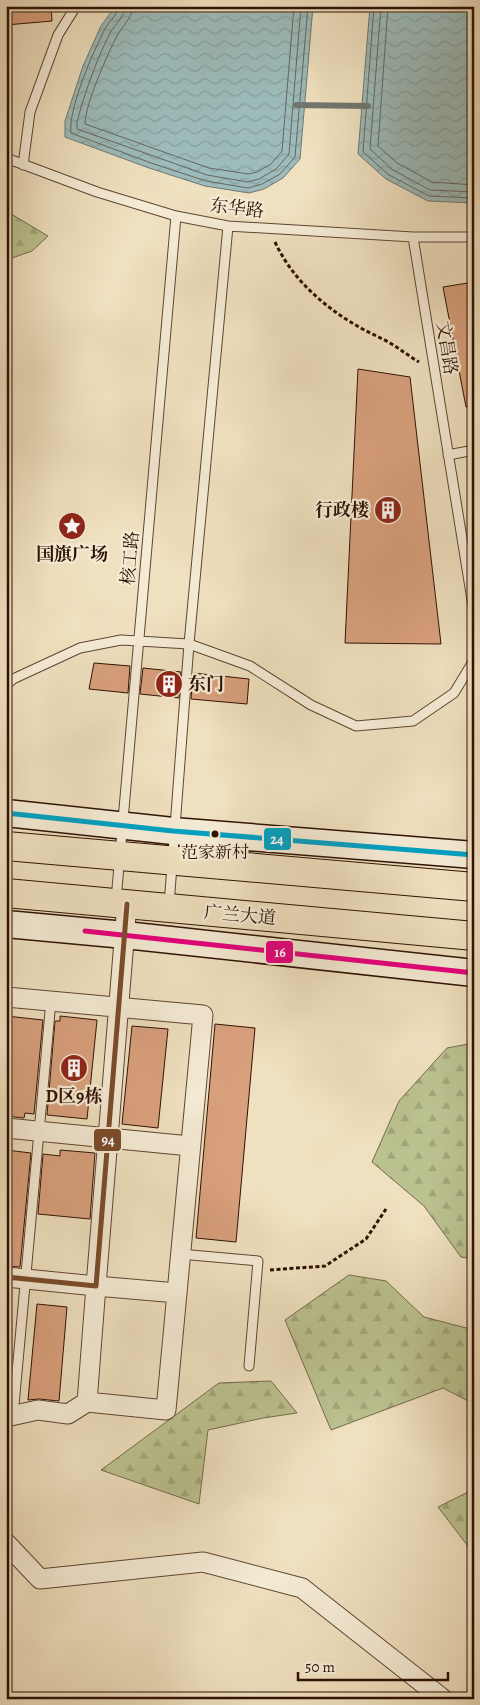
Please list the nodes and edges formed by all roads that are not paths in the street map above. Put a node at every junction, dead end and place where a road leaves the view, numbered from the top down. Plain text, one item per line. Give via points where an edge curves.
1 (76, 6) edge
2 (6, 158) edge
3 (23, 165) junction
4 (176, 216) junction
5 (228, 226) junction
6 (413, 237) junction
7 (474, 237) edge
8 (474, 450) edge
9 (448, 456) junction
10 (474, 612) edge
11 (139, 641) junction
12 (189, 644) junction
13 (474, 660) edge
14 (6, 685) edge
15 (6, 813) edge
16 (123, 825) junction
17 (173, 831) junction
18 (6, 846) edge
19 (474, 855) edge
20 (120, 856) junction
21 (171, 861) junction
22 (474, 886) edge
23 (6, 893) edge
24 (121, 904) junction
25 (168, 908) junction
26 (6, 924) edge
27 (125, 935) junction
28 (474, 936) edge
29 (474, 973) edge
30 (6, 997) edge
31 (51, 1001) junction
32 (119, 1008) junction
33 (6, 1128) edge
34 (39, 1131) junction
35 (109, 1138) junction
36 (190, 1146) junction
37 (180, 1254) junction
38 (6, 1277) edge
39 (25, 1279) junction
40 (96, 1286) junction
41 (177, 1292) junction
42 (249, 1366) dead end
43 (87, 1402) junction
44 (10, 1416) edge
45 (6, 1543) edge
46 (443, 1699) edge

1 - 3 lane via 58,35 30,112
2 - 3 lane, 东华路
3 - 4 lane, 东华路
4 - 5 lane, 东华路
4 - 11 lane, 核工路
5 - 6 lane, 东华路
5 - 12 lane
6 - 7 lane, 东华路
6 - 9 lane, 文昌路
8 - 9 lane
9 - 10 lane, 文昌路
11 - 12 lane
11 - 14 lane via 121,640 80,648
11 - 16 lane, 核工路
12 - 13 lane via 250,666 311,705 356,726 413,721 454,693
12 - 17 lane
15 - 16 main road
16 - 17 main road
16 - 20 lane, 核工路
17 - 19 main road
17 - 21 lane
18 - 20 main road
20 - 21 main road
20 - 24 lane, 核工路
21 - 22 main road
21 - 25 lane
23 - 24 main road, 广兰大道
24 - 25 main road, 广兰大道
24 - 27 street
25 - 28 main road, 广兰大道
26 - 27 main road
27 - 29 main road
27 - 32 street
30 - 31 street
31 - 32 street
31 - 34 lane
32 - 35 street
32 - 36 street via 203,1016
33 - 34 street
34 - 35 street
34 - 39 lane
35 - 36 street
35 - 40 street
36 - 37 street
37 - 41 street
37 - 42 lane via 258,1261
38 - 39 street
39 - 40 street
39 - 44 lane
40 - 41 street
40 - 43 street
41 - 43 street via 166,1410
43 - 44 street via 68,1414 38,1410
45 - 46 street via 40,1579 203,1562 302,1588

